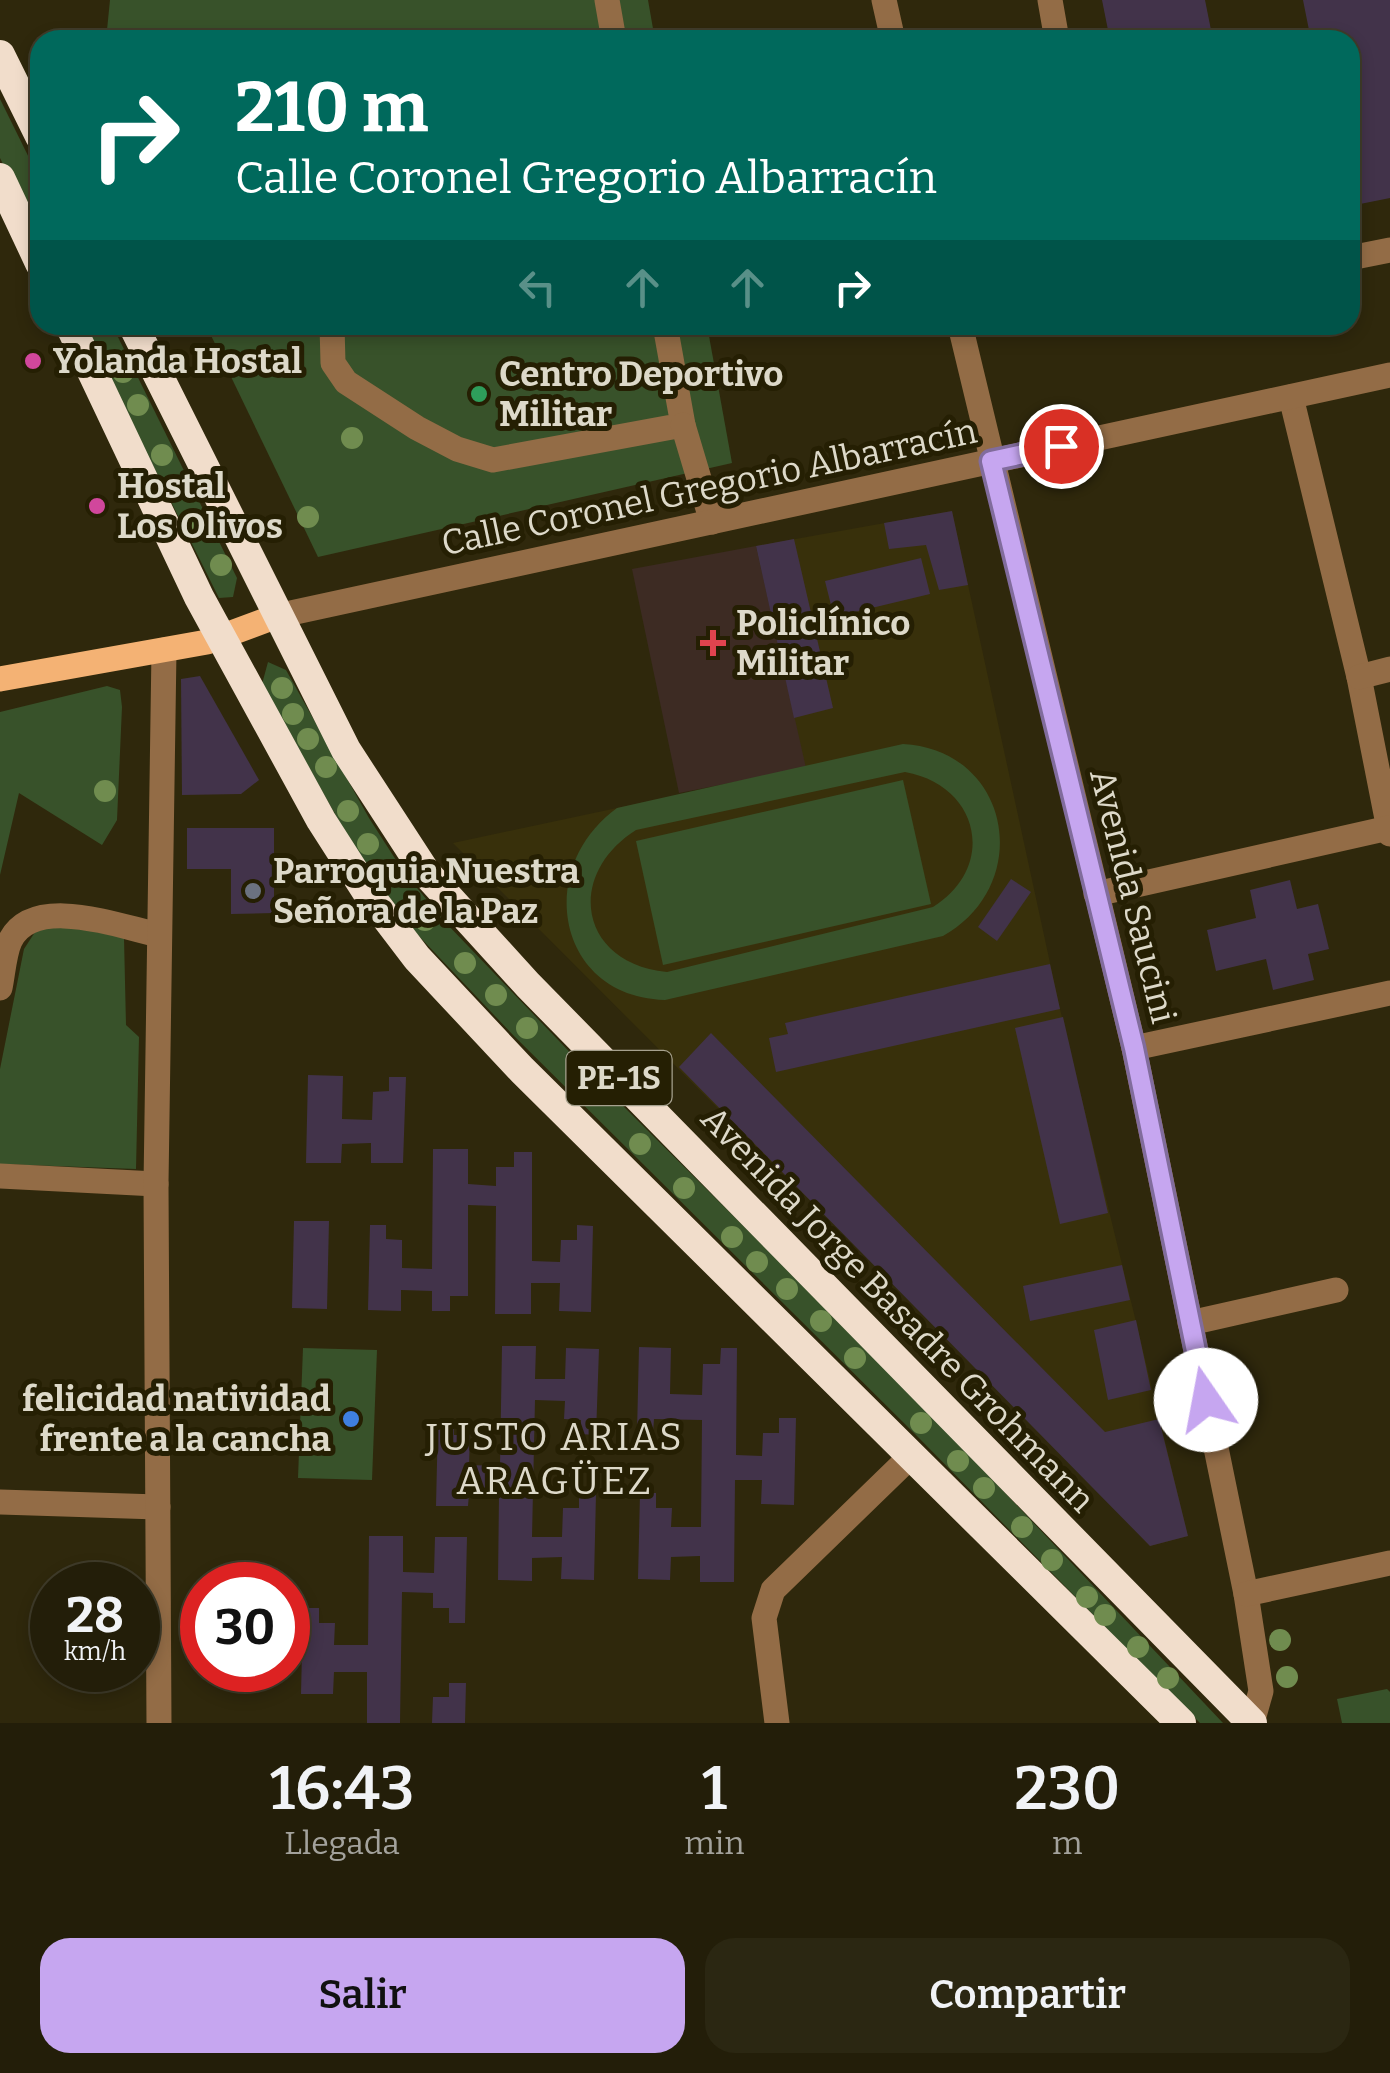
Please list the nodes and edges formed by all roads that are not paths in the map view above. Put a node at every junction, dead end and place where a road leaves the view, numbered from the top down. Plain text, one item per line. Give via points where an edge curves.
1 (607, 0) edge
2 (884, 0) edge
3 (1050, 0) edge
4 (612, 30) edge
5 (891, 30) edge
6 (1055, 30) edge
7 (0, 56) edge
8 (30, 116) edge
9 (0, 178) edge
10 (30, 242) edge
11 (1390, 250) edge
12 (1360, 256) edge
13 (75, 335) edge
14 (138, 335) edge
15 (333, 335) edge
16 (667, 335) edge
17 (962, 335) edge
18 (1390, 375) edge
19 (1291, 397) junction
20 (683, 424) junction
21 (991, 461) junction
22 (712, 522) junction
23 (277, 616) junction
24 (220, 638) junction
25 (164, 650) junction
26 (1390, 669) edge
27 (1359, 676) junction
28 (0, 680) edge
29 (1389, 831) edge
30 (1096, 894) junction
31 (159, 935) junction
32 (0, 988) edge
33 (1390, 993) edge
34 (1134, 1048) junction
35 (0, 1176) edge
36 (156, 1184) junction
37 (1336, 1290) dead end
38 (1190, 1323) junction
39 (912, 1455) junction
40 (0, 1502) edge
41 (158, 1508) junction
42 (1390, 1563) edge
43 (1246, 1594) junction
44 (159, 1723) edge
45 (777, 1723) edge
46 (1181, 1723) edge
47 (1252, 1723) edge

1 - 4 street
2 - 5 street
3 - 6 street
7 - 8 highway
9 - 10 highway
11 - 12 street
13 - 24 highway, PE-1S
14 - 23 highway, Avenida Jorge Basadre Grohmann / PE-1S
15 - 20 street via 334,363 346,382 417,428 493,460
16 - 20 street
17 - 21 street, Avenida Saucini
18 - 19 street, Calle Coronel Gregorio Albarracín
19 - 21 street, Calle Coronel Gregorio Albarracín
19 - 27 street
20 - 22 street
21 - 22 street, Calle Coronel Gregorio Albarracín
21 - 30 street, Avenida Saucini
22 - 23 street, Calle Coronel Gregorio Albarracín
23 - 24 main road
23 - 47 highway, Avenida Jorge Basadre Grohmann / PE-1S via 346,750 426,873
24 - 25 main road
24 - 39 highway, PE-1S via 321,820 417,958
25 - 28 main road
25 - 31 street
26 - 27 street
27 - 29 street
29 - 30 street
30 - 34 street, Avenida Saucini
31 - 32 street via 56,913 37,918 10,941
31 - 36 street
33 - 34 street
34 - 38 street, Avenida Saucini
35 - 36 street
36 - 41 street
37 - 38 street
38 - 43 street, Avenida Saucini
39 - 45 street via 766,1602
39 - 46 highway, PE-1S
40 - 41 street
41 - 44 street
42 - 43 street
43 - 47 street, Avenida Saucini via 1261,1691

